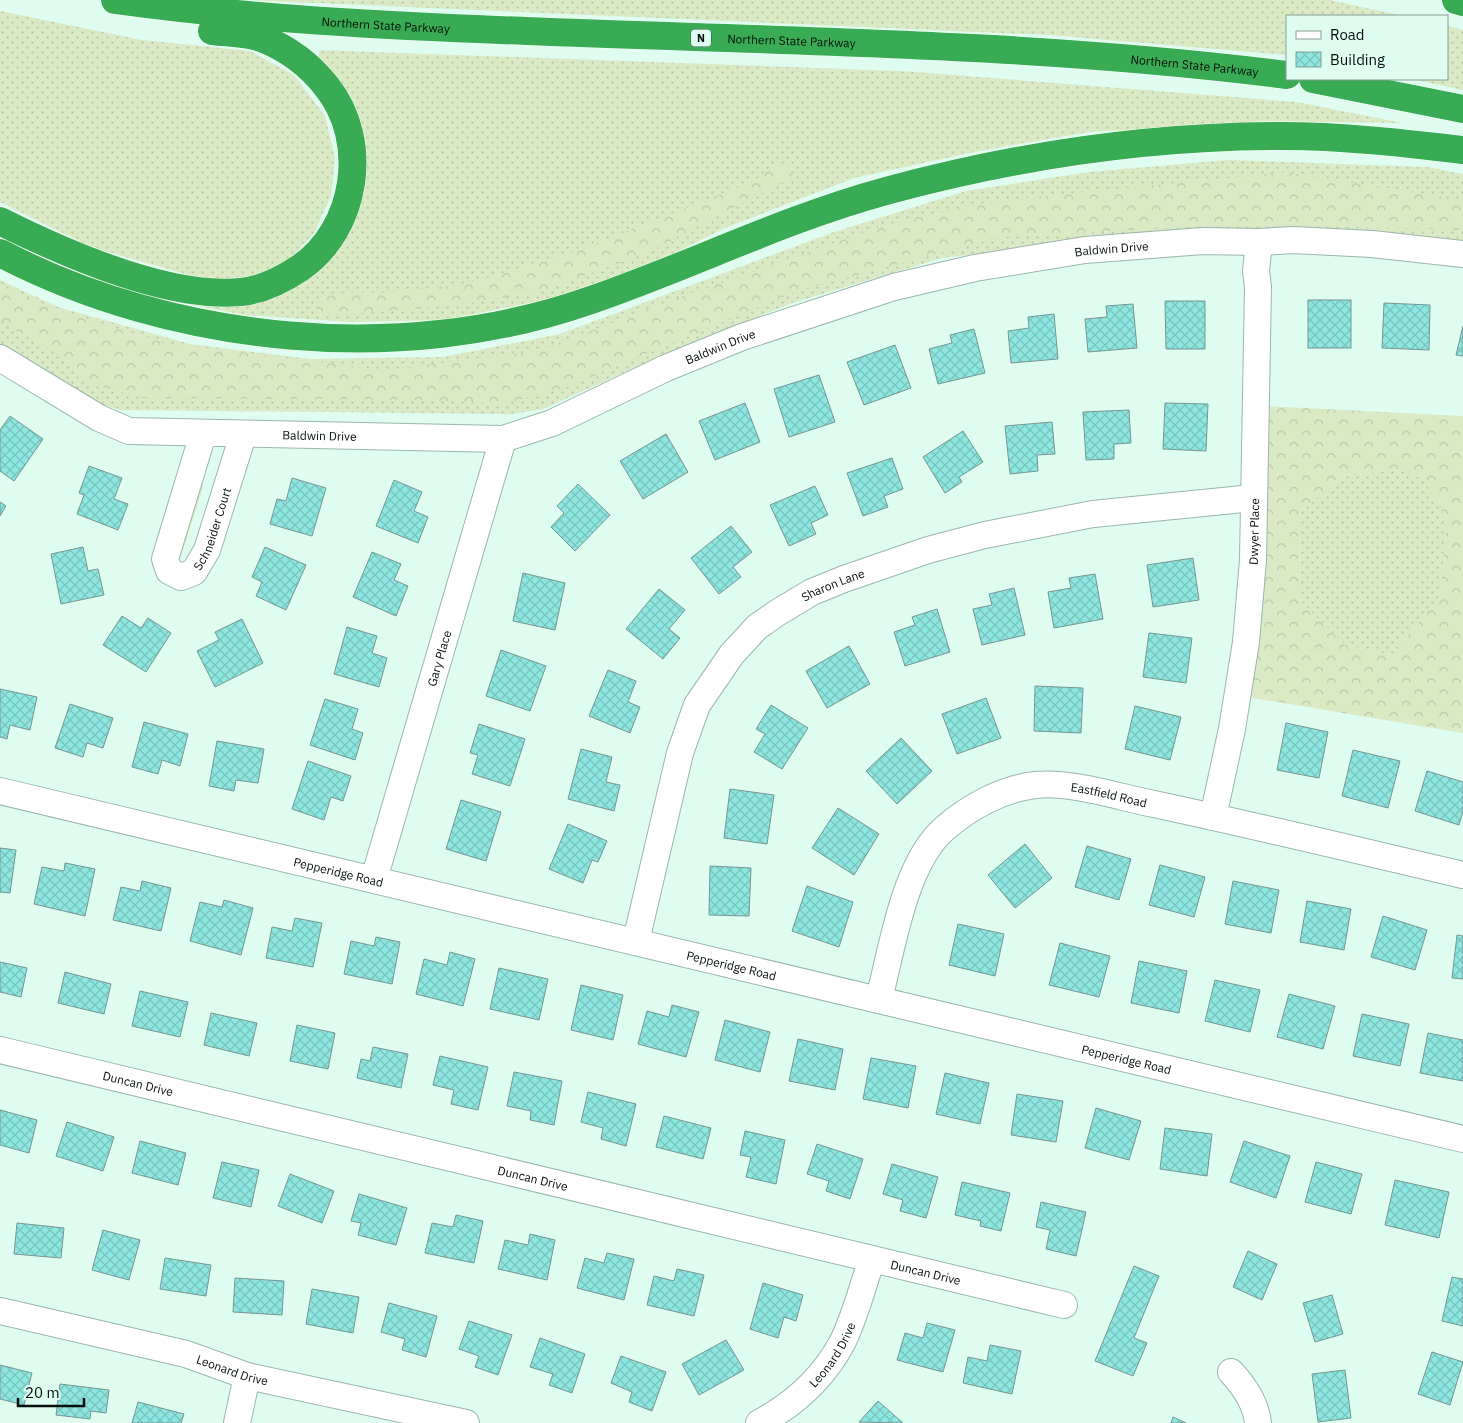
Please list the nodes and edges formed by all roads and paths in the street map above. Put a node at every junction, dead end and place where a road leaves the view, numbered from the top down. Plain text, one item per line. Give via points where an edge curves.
1 (105, 0) edge
2 (114, 0) edge
3 (1456, 0) edge
4 (1463, 2) edge
5 (1286, 75) edge
6 (1318, 80) edge
7 (1463, 108) edge
8 (1463, 150) edge
9 (0, 221) edge
10 (1259, 242) junction
11 (0, 253) edge
12 (1463, 254) edge
13 (0, 358) edge
14 (203, 434) junction
15 (243, 435) junction
16 (503, 439) junction
17 (1253, 498) junction
18 (0, 791) edge
19 (1213, 817) junction
20 (1463, 875) edge
21 (374, 879) junction
22 (636, 941) junction
23 (879, 999) junction
24 (0, 1050) edge
25 (1463, 1139) edge
26 (872, 1259) junction
27 (1064, 1305) dead end
28 (0, 1311) edge
29 (1231, 1372) dead end
30 (247, 1376) junction
31 (237, 1423) edge
32 (466, 1423) edge
33 (759, 1423) edge
34 (1258, 1423) edge

1 - 9 highway via 210,31 260,38 310,67 337,102 349,133 353,167 340,222 314,257 294,272 269,285 230,293 181,288 123,272 71,254
2 - 5 highway, Northern State Parkway / N via 258,17 374,25 986,49 1146,59
3 - 4 highway
6 - 7 highway
8 - 11 highway via 1285,136 1164,140 1046,156 928,180 804,216 577,305 504,323 414,336 349,338 292,335 190,320 95,294
10 - 12 street, Baldwin Drive via 1293,240 1372,244
10 - 16 street, Baldwin Drive via 1203,241 1086,250 975,268 894,287 742,337 666,368 552,423
10 - 17 street, Dwyer Place
13 - 14 street, Baldwin Drive via 122,429
14 - 15 street, Baldwin Drive
14 - 15 street, Schneider Court via 165,559 169,571 181,577 194,572 204,557
15 - 16 street, Baldwin Drive
16 - 21 street, Gary Place
17 - 19 street, Dwyer Place via 1253,560 1246,642
17 - 22 street, Sharon Lane via 1093,514 985,535 928,550 844,579 777,612 757,627 732,654 697,705 680,752
18 - 21 street, Pepperidge Road
19 - 20 street, Eastfield Road
19 - 23 street, Eastfield Road via 1066,786 1035,785 987,799 944,829 919,862 904,900
21 - 22 street, Pepperidge Road
22 - 23 street, Pepperidge Road
23 - 25 street, Pepperidge Road
24 - 26 street, Duncan Drive
26 - 27 street, Duncan Drive
26 - 33 street, Leonard Drive via 842,1343 810,1388
28 - 30 street, Leonard Drive via 186,1354
29 - 34 street via 1243,1385 1257,1412
30 - 31 street
30 - 32 street, Leonard Drive

